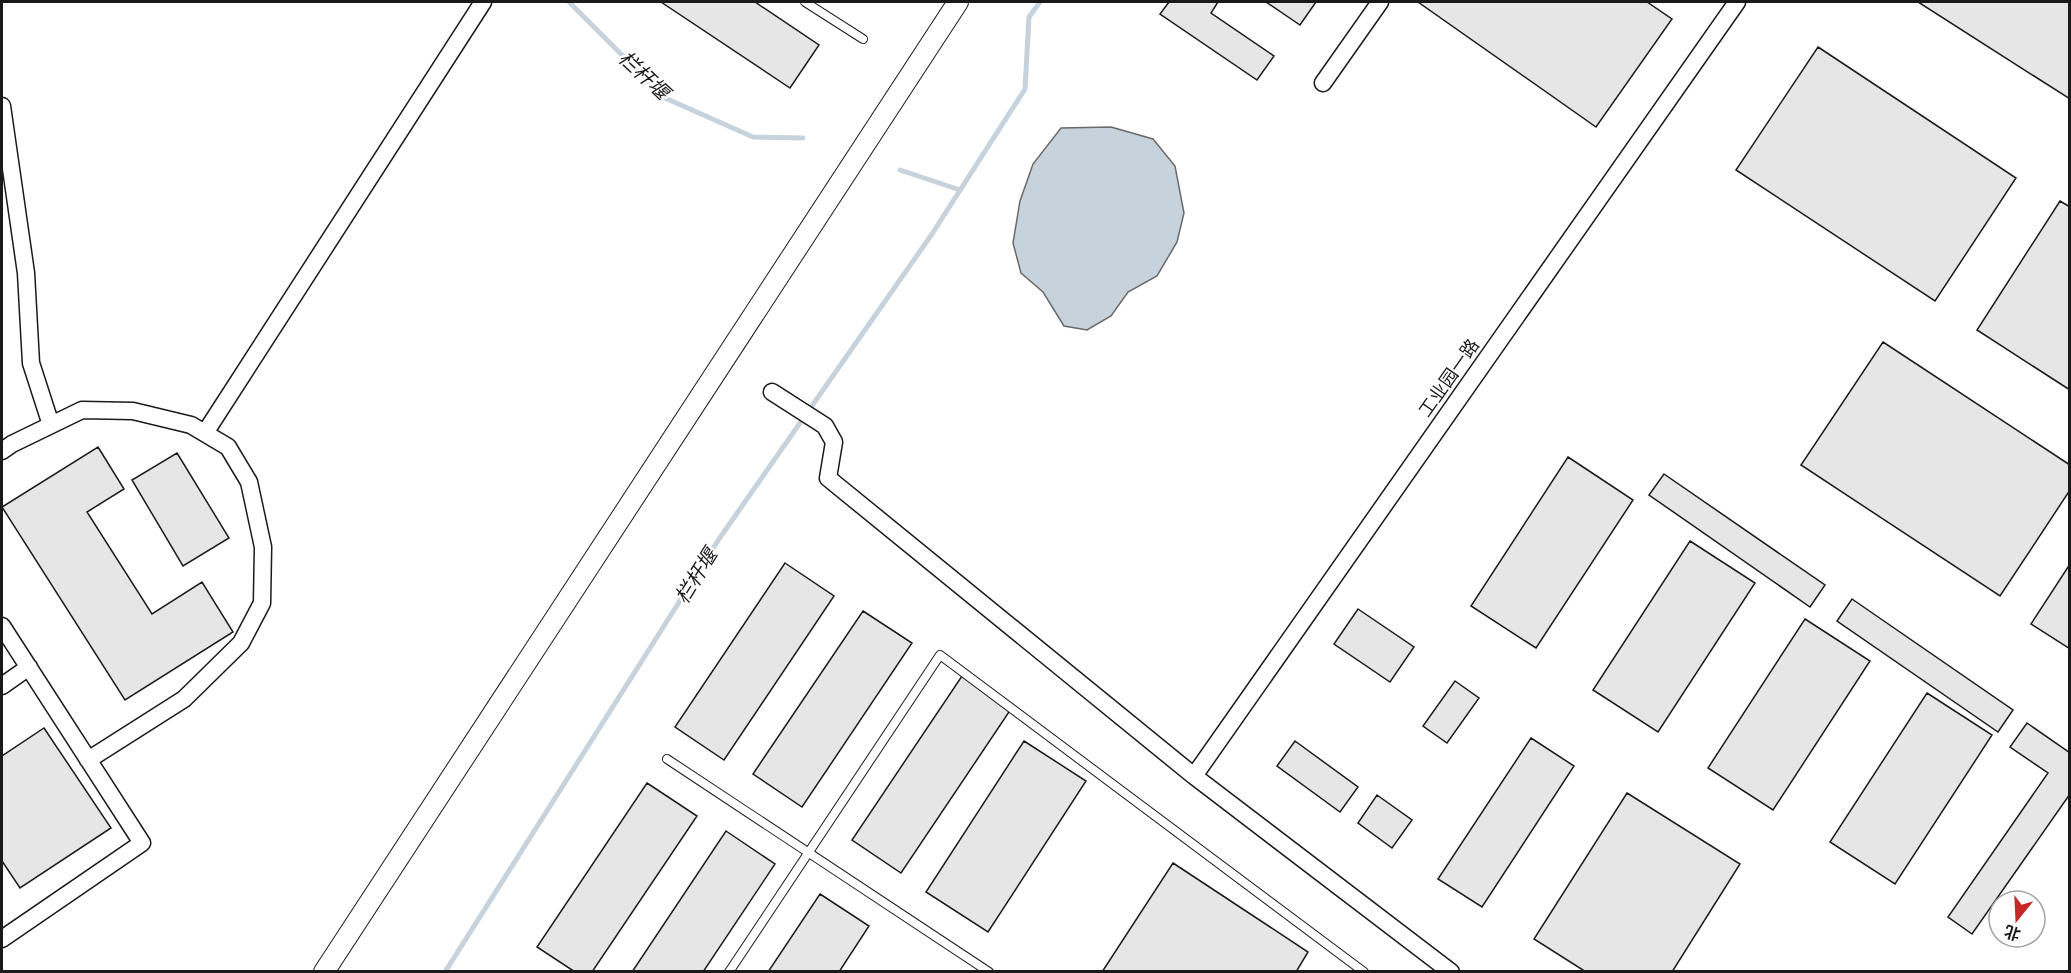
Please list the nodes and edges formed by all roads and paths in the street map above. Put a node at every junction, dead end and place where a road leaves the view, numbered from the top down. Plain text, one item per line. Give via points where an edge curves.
1 (483, 2) edge
2 (805, 2) edge
3 (958, 2) edge
4 (1380, 2) edge
5 (1737, 2) edge
6 (863, 39) dead end
7 (1323, 83) dead end
8 (2, 106) edge
9 (772, 392) dead end
10 (51, 425) junction
11 (204, 433) junction
12 (2, 452) edge
13 (2, 626) edge
14 (29, 668) junction
15 (2, 686) edge
16 (667, 759) dead end
17 (88, 760) junction
18 (1194, 776) junction
19 (808, 854) junction
20 (2, 939) edge
21 (1448, 970) edge
22 (324, 972) edge
23 (729, 972) edge
24 (989, 972) edge
25 (1364, 972) edge

1 - 11 street
2 - 6 lane
3 - 22 street
4 - 7 street
5 - 18 street, 工业园一路
8 - 10 street via 26,273 31,363
9 - 18 street via 825,426 834,442 828,478
10 - 11 street via 82,410 133,411 191,425
10 - 12 street
11 - 17 street via 228,447 249,482 263,547 262,603 241,642 184,699
13 - 14 street
14 - 15 street
14 - 17 street
16 - 19 lane
17 - 20 street via 142,843
18 - 21 street
19 - 23 lane
19 - 24 lane
19 - 25 lane via 940,655

